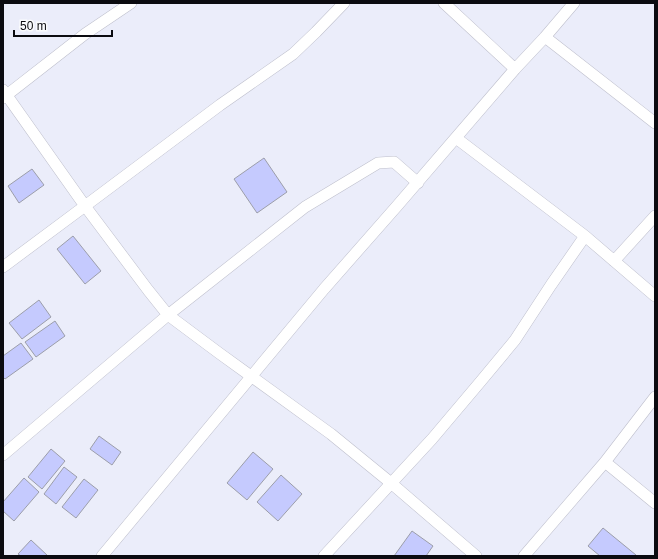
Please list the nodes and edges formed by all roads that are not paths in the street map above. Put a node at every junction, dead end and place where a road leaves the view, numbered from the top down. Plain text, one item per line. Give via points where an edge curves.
1 (131, 3) edge
2 (344, 3) edge
3 (444, 3) edge
4 (574, 3) edge
5 (544, 38) junction
6 (515, 69) junction
7 (4, 94) edge
8 (655, 123) edge
9 (456, 138) junction
10 (418, 183) junction
11 (85, 206) junction
12 (655, 216) edge
13 (585, 236) junction
14 (614, 261) junction
15 (3, 267) edge
16 (655, 296) edge
17 (168, 315) junction
18 (250, 376) junction
19 (655, 397) edge
20 (3, 455) edge
21 (605, 462) junction
22 (391, 483) junction
23 (655, 503) edge
24 (102, 556) edge
25 (324, 556) edge
26 (476, 556) edge
27 (524, 556) edge

1 - 7 street
2 - 11 street via 293,54
3 - 6 street
4 - 5 street
5 - 6 street
5 - 8 street
6 - 9 street
7 - 11 street
9 - 10 street
9 - 13 street
10 - 17 street via 394,162 378,164 305,207
10 - 18 street
11 - 15 street
11 - 17 street
12 - 14 street
13 - 14 street
13 - 22 street via 515,340 432,439
14 - 16 street
17 - 18 street
17 - 20 street
18 - 22 street via 331,434
18 - 24 street
19 - 21 street
21 - 23 street
21 - 27 street
22 - 25 street
22 - 26 street

